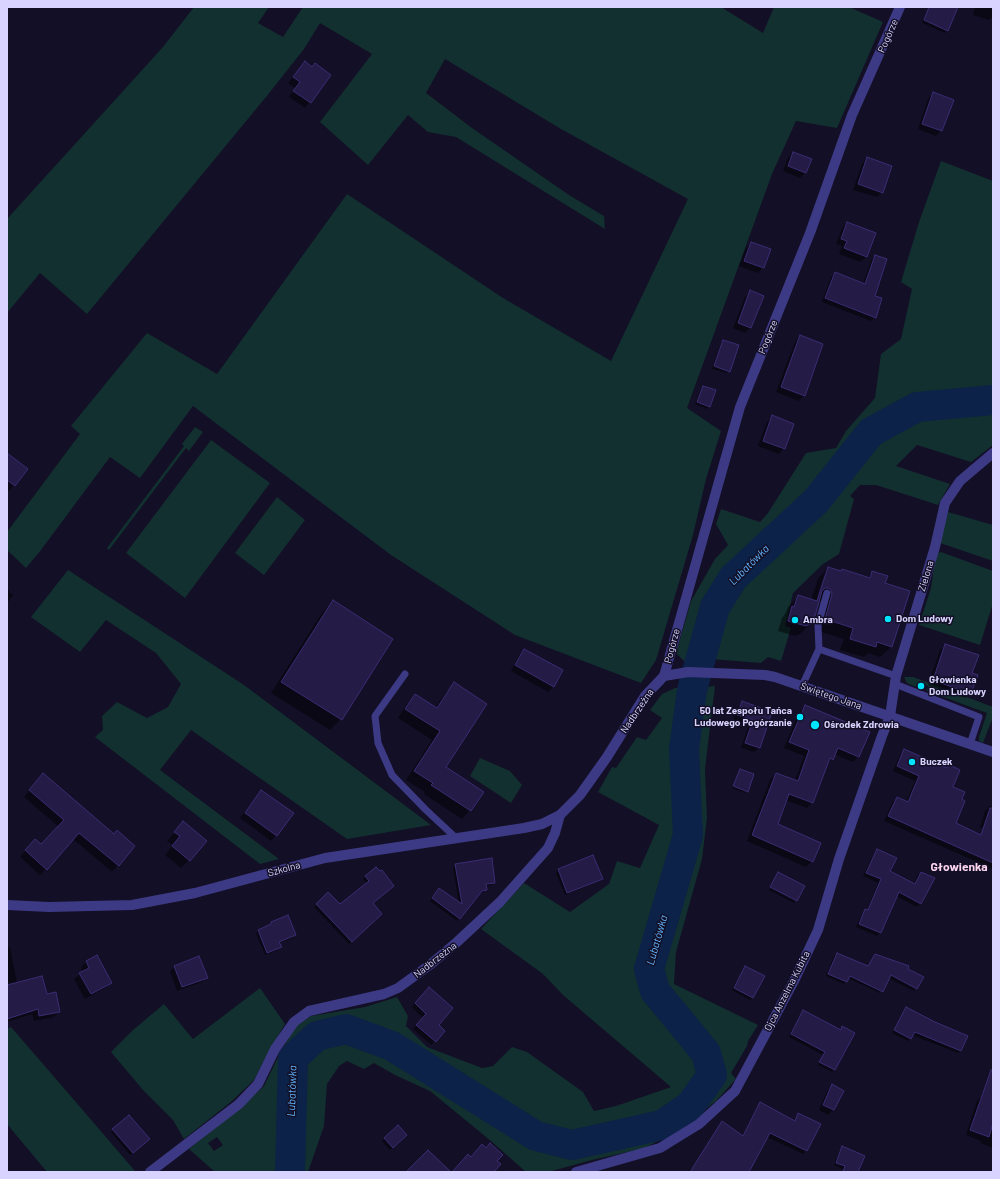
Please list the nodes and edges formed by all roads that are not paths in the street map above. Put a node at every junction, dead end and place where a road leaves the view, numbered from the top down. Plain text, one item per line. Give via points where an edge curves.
1 (900, 7) edge
2 (993, 453) edge
3 (827, 593) dead end
4 (819, 649) junction
5 (405, 674) dead end
6 (664, 676) junction
7 (896, 680) junction
8 (802, 686) junction
9 (890, 716) junction
10 (970, 744) junction
11 (993, 752) edge
12 (560, 816) junction
13 (456, 838) junction
14 (7, 905) edge
15 (150, 1172) edge
16 (576, 1172) edge

1 - 6 street, Pogórze via 852,115 810,233 740,406
2 - 7 street, Zielona via 960,481 945,503 935,547
3 - 4 lane via 818,625
4 - 7 lane
4 - 8 lane
5 - 13 lane via 375,716 378,743 392,775
6 - 8 street, Świętego Jana via 688,672 765,675
6 - 12 street, Nadbrzeżna via 645,696 580,795
7 - 9 street, Zielona
7 - 10 lane via 979,717
8 - 9 street, Świętego Jana
9 - 10 street, Świętego Jana
9 - 16 street, Ojca Anzelma Kubita via 839,859 818,930 735,1092 699,1124 660,1148
10 - 11 street, Świętego Jana
12 - 13 street, Szkolna via 524,828
12 - 15 street, Nadbrzeżna via 548,848 500,902 457,942 398,988 384,994 309,1011 294,1022 275,1049 258,1084 239,1104
13 - 14 street, Szkolna via 325,858 195,893 132,906

